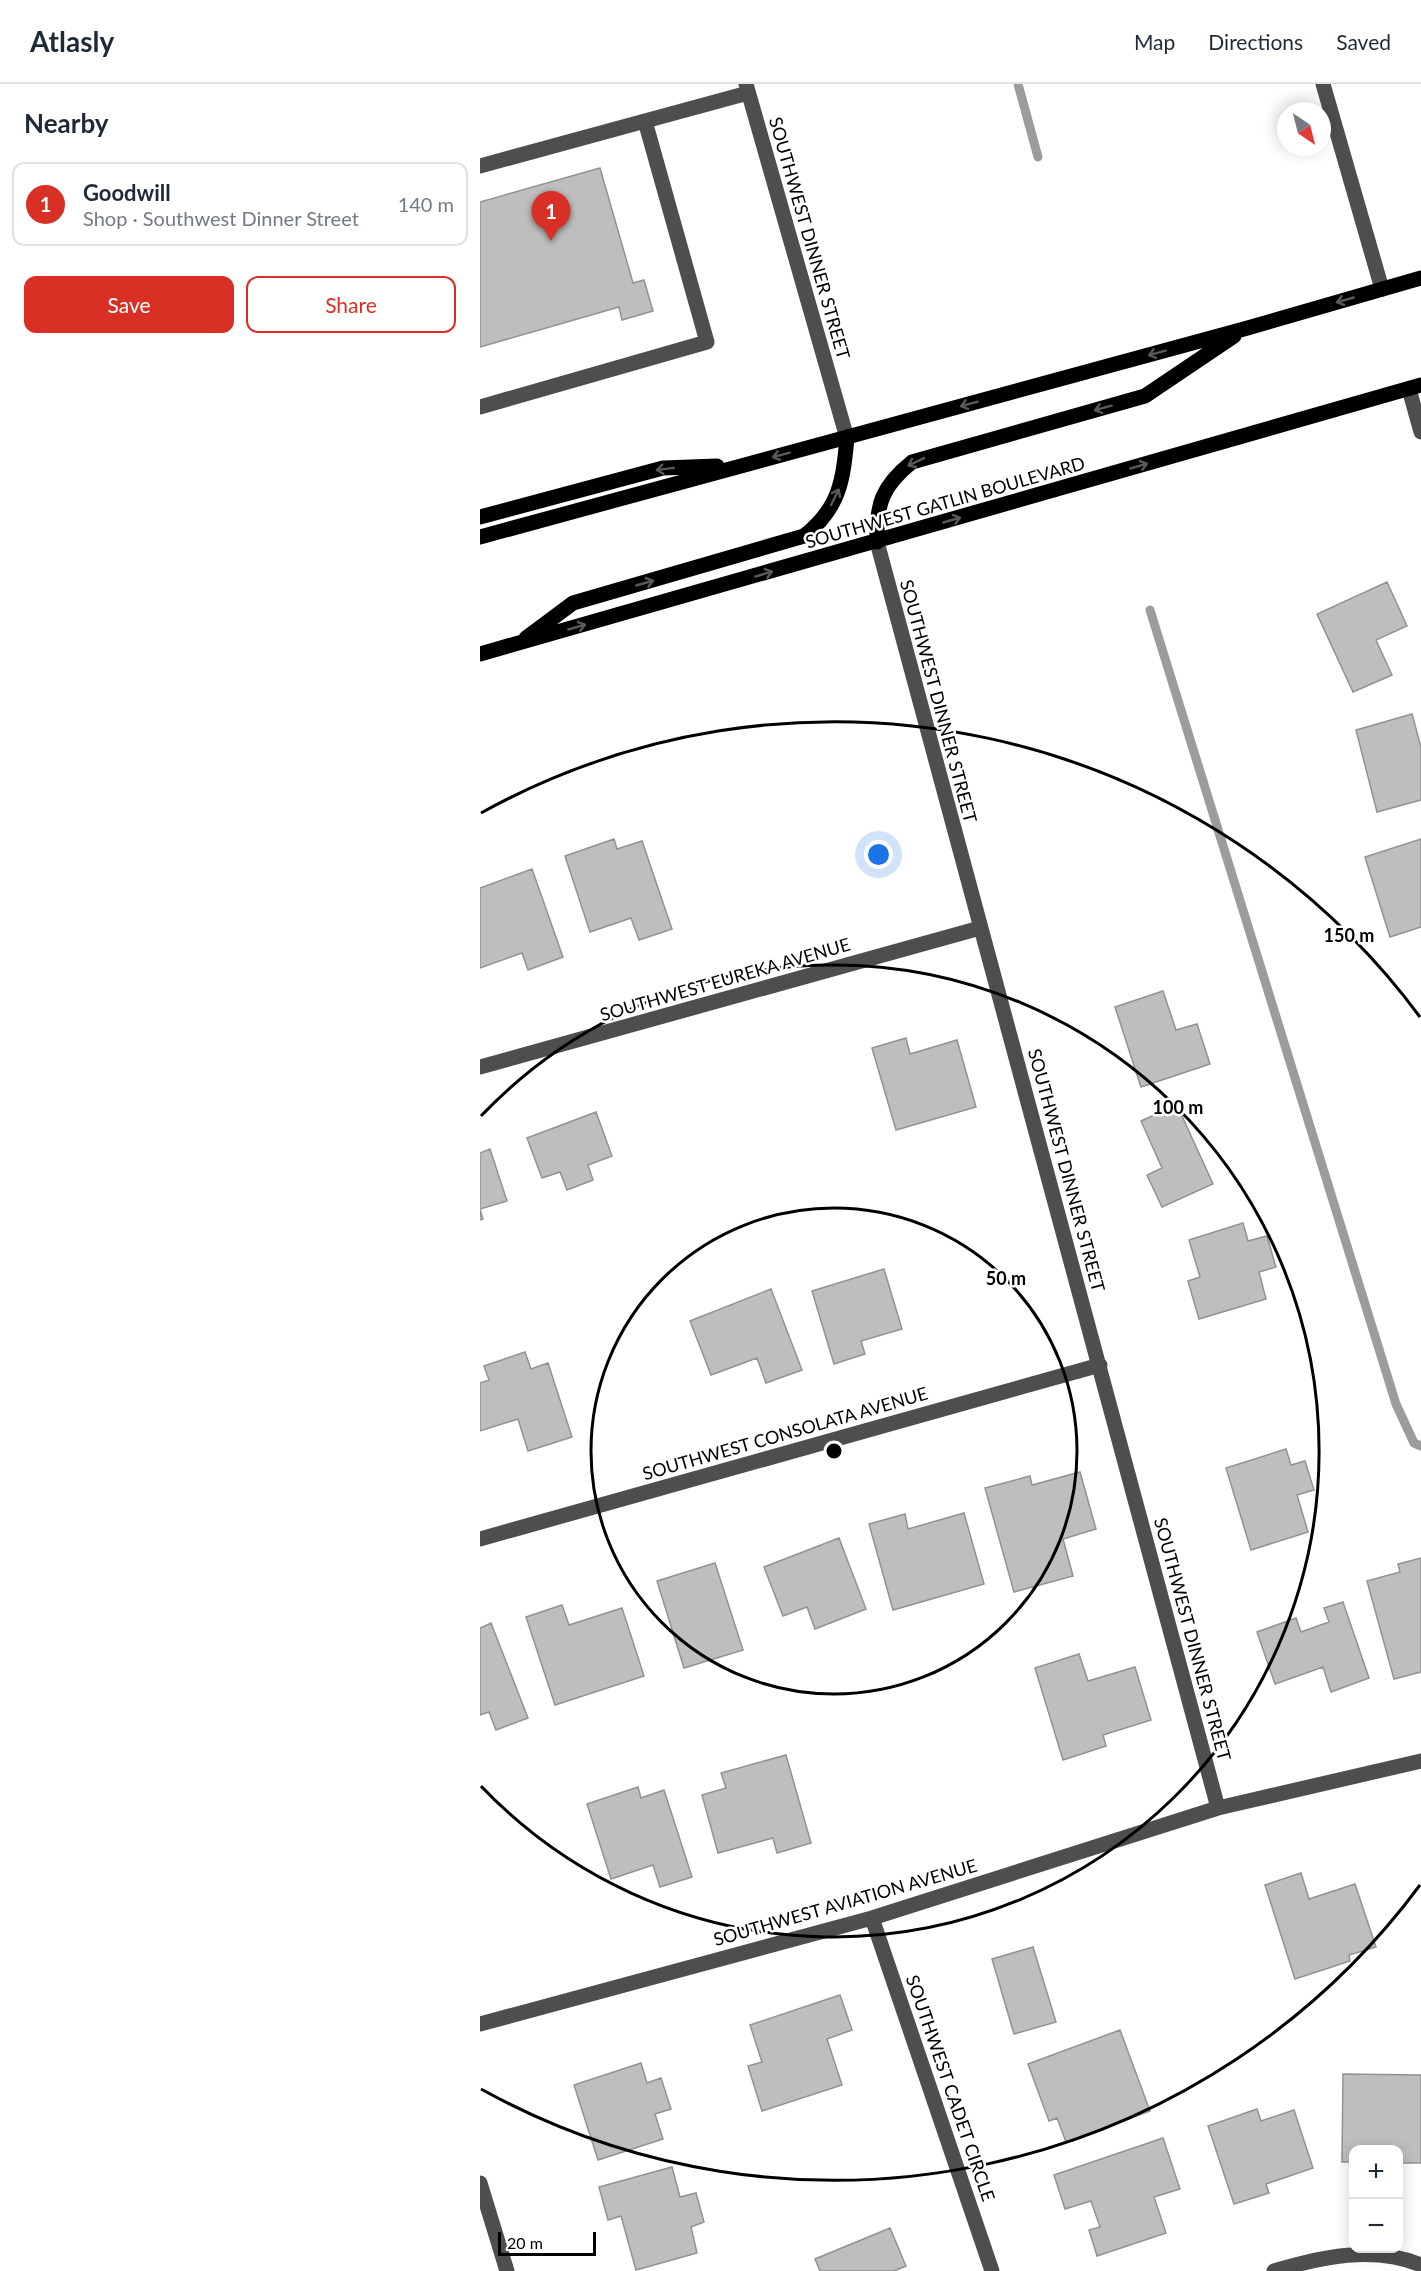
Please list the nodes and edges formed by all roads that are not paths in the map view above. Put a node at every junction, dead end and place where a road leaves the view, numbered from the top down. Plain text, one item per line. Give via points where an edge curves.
1 (1323, 84) edge
2 (747, 89) edge
3 (645, 121) junction
4 (480, 166) edge
5 (1421, 278) edge
6 (1382, 290) junction
7 (1244, 329) junction
8 (1415, 387) edge
9 (480, 407) edge
10 (1421, 432) edge
11 (847, 438) junction
12 (744, 465) junction
13 (480, 517) edge
14 (480, 537) edge
15 (877, 542) junction
16 (518, 643) junction
17 (480, 654) edge
18 (980, 928) junction
19 (480, 1067) edge
20 (1100, 1365) junction
21 (480, 1539) edge
22 (1421, 1761) edge
23 (1218, 1808) junction
24 (872, 1918) junction
25 (480, 2024) edge
26 (480, 2183) edge
27 (1421, 2265) edge
28 (507, 2271) edge
29 (992, 2271) edge
30 (1274, 2271) edge

1 - 6 street
2 - 3 street
2 - 11 street, SOUTHWEST DINNER STREET
3 - 4 street
3 - 9 street via 707,342
5 - 6 main road
6 -> 7 main road
7 -> 11 main road
7 -> 15 main road via 1145,396 912,462 885,489 876,522
8 - 10 street
15 -> 8 main road, SOUTHWEST GATLIN BOULEVARD
11 -> 12 main road
16 -> 11 main road via 573,603 804,536 820,523 834,501 843,480
12 -> 13 main road via 663,468
12 - 14 main road
16 -> 15 main road, SOUTHWEST GATLIN BOULEVARD
15 - 18 street, SOUTHWEST DINNER STREET
16 - 17 main road, SOUTHWEST GATLIN BOULEVARD
18 - 19 street, SOUTHWEST EUREKA AVENUE
18 - 20 street, SOUTHWEST DINNER STREET
20 - 21 street, SOUTHWEST CONSOLATA AVENUE
20 - 23 street, SOUTHWEST DINNER STREET
22 - 23 street, SOUTHWEST AVIATION AVENUE
23 - 24 street, SOUTHWEST AVIATION AVENUE
24 - 25 street, SOUTHWEST AVIATION AVENUE
24 - 29 street, SOUTHWEST CADET CIRCLE
26 - 28 street
27 - 30 street via 1382,2254 1349,2255

